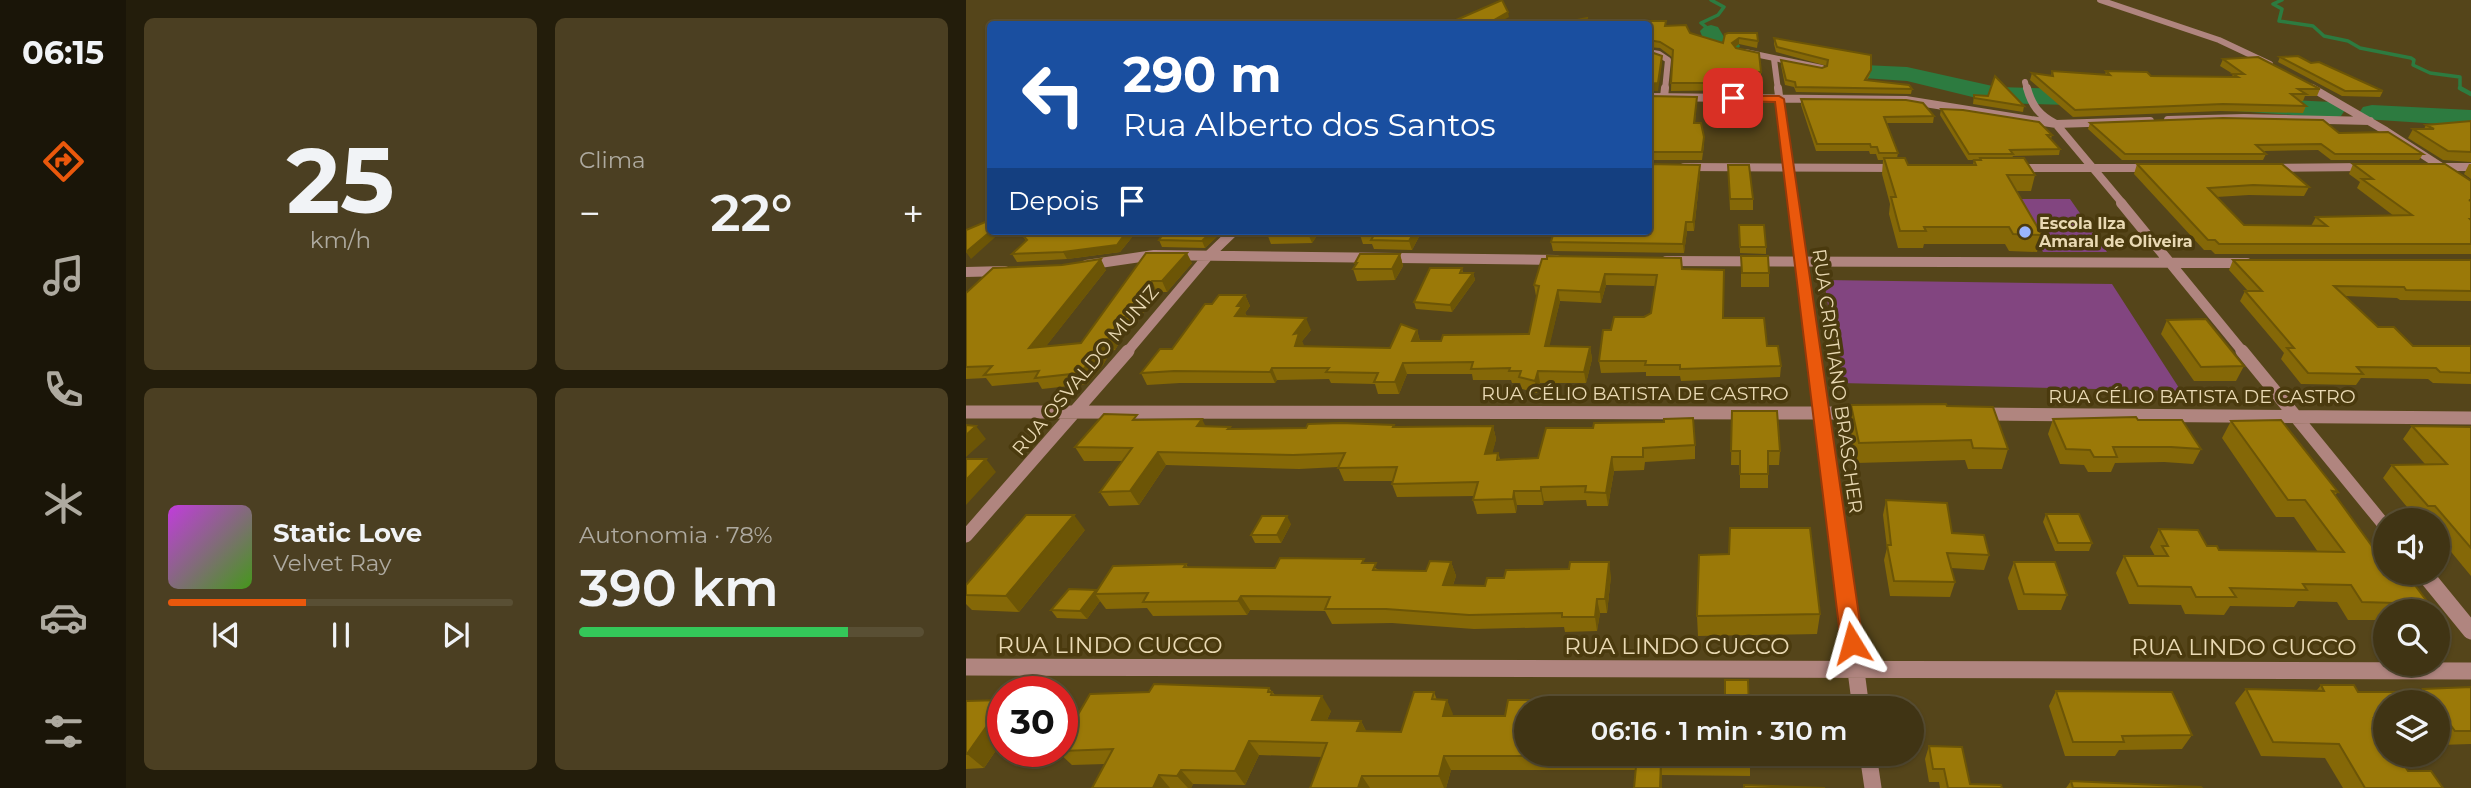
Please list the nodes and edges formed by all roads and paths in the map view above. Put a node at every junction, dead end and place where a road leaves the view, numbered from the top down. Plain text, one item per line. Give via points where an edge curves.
1 (2100, 0) edge
2 (1738, 50) edge
3 (1652, 53) edge
4 (1774, 59) junction
5 (2273, 66) edge
6 (1822, 68) edge
7 (2297, 79) edge
8 (2025, 82) dead end
9 (1652, 97) edge
10 (1664, 97) junction
11 (1779, 99) junction
12 (2370, 121) junction
13 (2056, 124) junction
14 (1676, 167) edge
15 (2373, 167) edge
16 (2429, 167) edge
17 (2443, 167) junction
18 (2471, 167) edge
19 (1913, 168) edge
20 (2010, 168) edge
21 (2094, 168) junction
22 (2163, 168) edge
23 (2261, 168) edge
24 (1788, 169) junction
25 (2471, 186) edge
26 (1230, 235) edge
27 (1208, 256) junction
28 (1566, 260) edge
29 (1649, 261) edge
30 (1801, 262) junction
31 (2173, 263) junction
32 (2254, 263) edge
33 (1080, 265) edge
34 (1013, 270) edge
35 (966, 272) edge
36 (1076, 411) junction
37 (966, 412) edge
38 (1821, 412) junction
39 (1877, 413) edge
40 (1961, 414) edge
41 (2296, 417) junction
42 (2471, 418) edge
43 (2373, 511) edge
44 (966, 536) edge
45 (2434, 585) edge
46 (2471, 631) edge
47 (966, 667) edge
48 (1855, 669) junction
49 (2471, 671) edge
50 (1859, 696) edge
51 (1870, 766) edge
52 (1873, 788) edge

1 - 5 street via 2220,40
2 - 4 street
3 - 10 street via 1668,60
4 - 6 street
4 - 11 street, RUA CRISTIANO BRASCHER
7 - 12 street
8 - 13 street via 2041,116
9 - 10 street
10 - 11 street
11 - 13 street via 1921,101
11 - 24 street, RUA CRISTIANO BRASCHER
12 - 13 street via 2220,118
12 - 17 street
13 - 21 street
14 - 24 street
15 - 23 street
16 - 17 street
17 - 18 street
17 - 25 street
19 - 24 street
20 - 21 street
21 - 22 street
21 - 31 street
24 - 30 street, RUA CRISTIANO BRASCHER
26 - 27 street, RUA OSVALDO MUNIZ
27 - 28 street
27 - 33 street via 1154,255
27 - 36 street, RUA OSVALDO MUNIZ
29 - 30 street
30 - 31 street
30 - 38 street, RUA CRISTIANO BRASCHER
31 - 32 street
31 - 41 street
34 - 35 street
36 - 37 street, RUA CÉLIO BATISTA DE CASTRO
36 - 38 street, RUA CÉLIO BATISTA DE CASTRO
36 - 44 street, RUA OSVALDO MUNIZ
38 - 39 street, RUA CÉLIO BATISTA DE CASTRO
38 - 48 street, RUA CRISTIANO BRASCHER
40 - 41 street, RUA CÉLIO BATISTA DE CASTRO
41 - 42 street, RUA CÉLIO BATISTA DE CASTRO
41 - 43 street
45 - 46 street
47 - 48 street, RUA LINDO CUCCO
48 - 49 street, RUA LINDO CUCCO
48 - 50 street, RUA CRISTIANO BRASCHER
51 - 52 street

